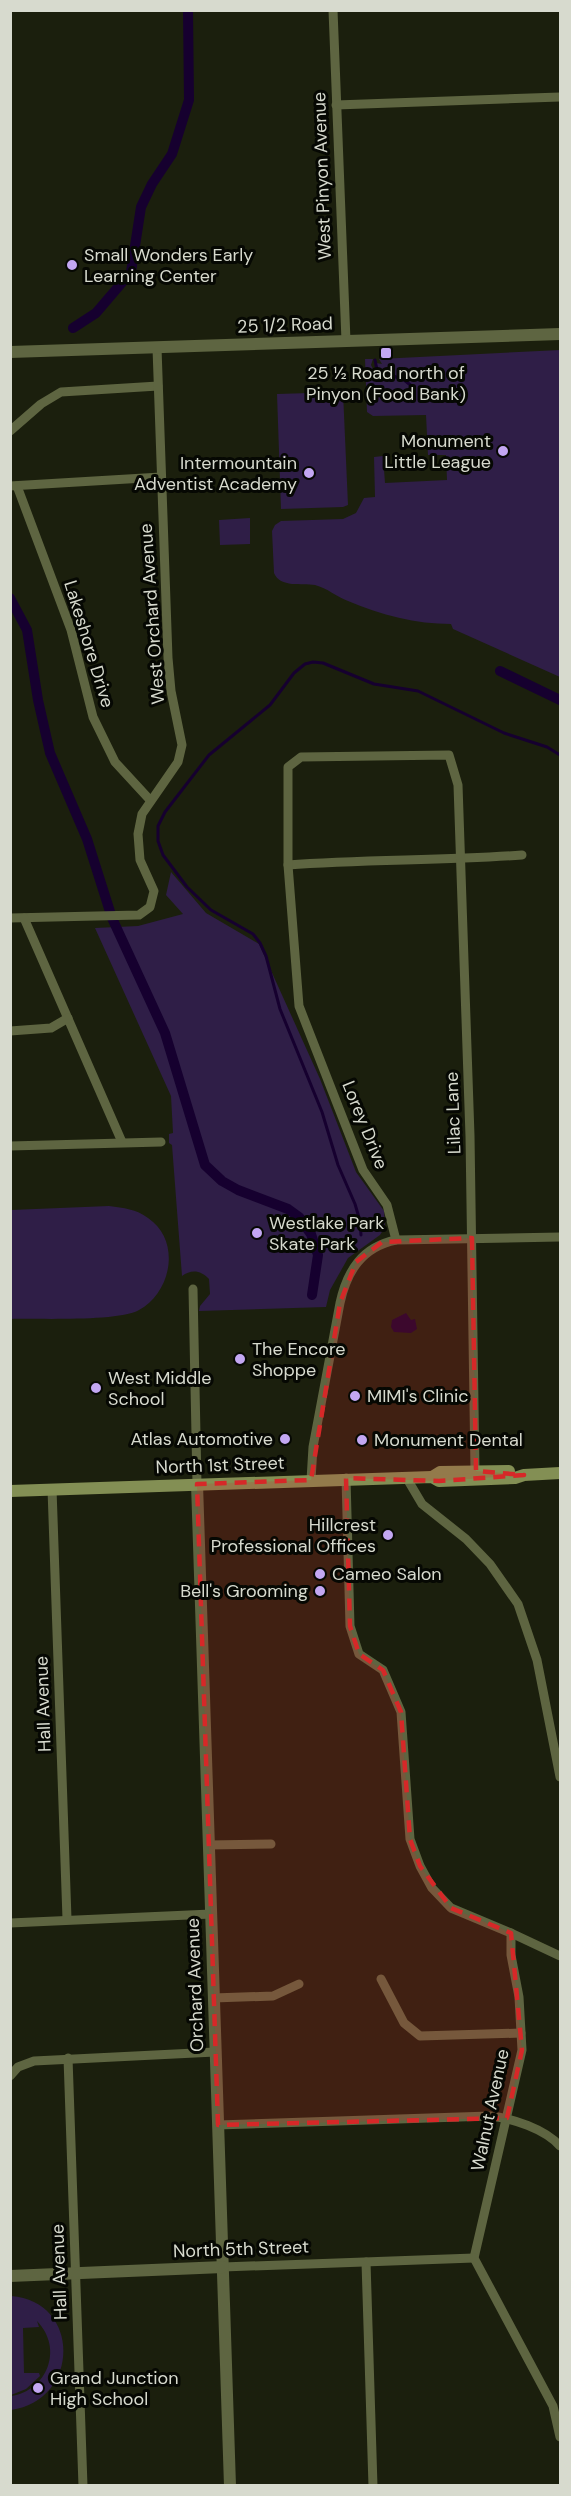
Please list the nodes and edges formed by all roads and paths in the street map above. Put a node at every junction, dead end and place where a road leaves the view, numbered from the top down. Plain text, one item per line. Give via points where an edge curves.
1 (333, 10) edge
2 (561, 97) edge
3 (336, 105) junction
4 (561, 334) edge
5 (346, 341) junction
6 (157, 348) junction
7 (10, 352) edge
8 (158, 386) junction
9 (10, 431) edge
10 (161, 477) junction
11 (14, 486) edge
12 (449, 755) joint
13 (150, 800) junction
14 (522, 855) dead end
15 (461, 860) junction
16 (288, 865) junction
17 (10, 918) edge
18 (24, 918) junction
19 (68, 1018) junction
20 (10, 1030) edge
21 (122, 1142) junction
22 (161, 1142) dead end
23 (10, 1146) edge
24 (561, 1237) edge
25 (472, 1238) junction
26 (396, 1240) junction
27 (193, 1289) dead end
28 (475, 1471) junction
29 (561, 1473) edge
30 (524, 1474) junction
31 (406, 1477) junction
32 (432, 1477) junction
33 (346, 1478) junction
34 (311, 1480) junction
35 (197, 1484) junction
36 (52, 1489) junction
37 (10, 1491) edge
38 (561, 1777) edge
39 (271, 1844) dead end
40 (208, 1845) junction
41 (211, 1914) junction
42 (67, 1919) junction
43 (10, 1923) edge
44 (511, 1933) junction
45 (561, 1956) edge
46 (381, 1979) dead end
47 (299, 1984) dead end
48 (213, 1998) junction
49 (521, 2033) junction
50 (215, 2052) junction
51 (68, 2058) junction
52 (10, 2076) edge
53 (507, 2118) junction
54 (218, 2125) junction
55 (561, 2146) edge
56 (474, 2258) junction
57 (366, 2262) junction
58 (224, 2267) junction
59 (75, 2273) junction
60 (10, 2276) edge
61 (561, 2437) edge
62 (83, 2486) edge
63 (230, 2486) edge
64 (373, 2486) edge

1 - 3 street, West Pinyon Avenue
2 - 3 street
3 - 5 street, West Pinyon Avenue
4 - 5 street, 25 1/2 Road
5 - 6 street, 25 1/2 Road
6 - 7 street, 25 1/2 Road
6 - 8 street, West Orchard Avenue
8 - 9 street via 61,392
8 - 10 street, West Orchard Avenue
10 - 11 street
10 - 13 street, West Orchard Avenue via 168,658 182,745 178,762
11 - 13 street, Lakeshore Drive via 71,630 93,717 115,762
12 - 15 street, Lilac Lane via 458,785
12 - 16 street, Lorey Drive via 301,757 288,767
13 - 18 street, West Orchard Avenue via 138,834 140,860 154,891 150,907 139,915
14 - 15 street
15 - 16 street via 355,860
15 - 25 street, Lilac Lane
16 - 26 street, Lorey Drive via 299,1006 363,1170 387,1205
17 - 18 street
18 - 19 street
19 - 20 street via 51,1028
19 - 21 street
21 - 22 street
21 - 23 street
24 - 25 street
25 - 26 street
25 - 28 street, Lilac Lane
26 - 34 street via 382,1242 368,1251 344,1283 313,1447
27 - 35 street
28 - 30 main road, North 1st Street
28 - 32 main road, North 1st Street via 440,1472
29 - 30 main road, North 1st Street
30 - 32 main road, North 1st Street via 515,1478 439,1481
31 - 32 main road, North 1st Street
31 - 33 main road, North 1st Street
31 - 38 street via 422,1504 466,1539 490,1564 518,1604 537,1660
33 - 34 main road, North 1st Street
33 - 44 street via 350,1626 359,1654 383,1670 401,1712 410,1839 416,1857 432,1888 451,1908
34 - 35 main road, North 1st Street
35 - 36 main road, North 1st Street
35 - 40 street, Orchard Avenue
36 - 37 main road, North 1st Street
36 - 42 street, Hall Avenue
39 - 40 street
40 - 41 street, Orchard Avenue
41 - 42 street
41 - 48 street, Orchard Avenue
42 - 43 street
44 - 45 street
44 - 49 street, Walnut Avenue
46 - 49 street via 404,2023 420,2036
47 - 48 street via 273,1996
48 - 50 street, Orchard Avenue
49 - 53 street, Walnut Avenue via 522,2050
50 - 51 street
50 - 54 street, Orchard Avenue
51 - 52 street via 34,2061 18,2067
51 - 59 street, Hall Avenue
53 - 54 street
53 - 55 street
53 - 56 street, Walnut Avenue
54 - 58 street, Orchard Avenue
56 - 57 street, North 5th Street
56 - 61 street via 553,2406
57 - 58 street, North 5th Street
57 - 64 street
58 - 59 street, North 5th Street
58 - 63 street, Orchard Avenue
59 - 60 street, North 5th Street
59 - 62 street, Hall Avenue

